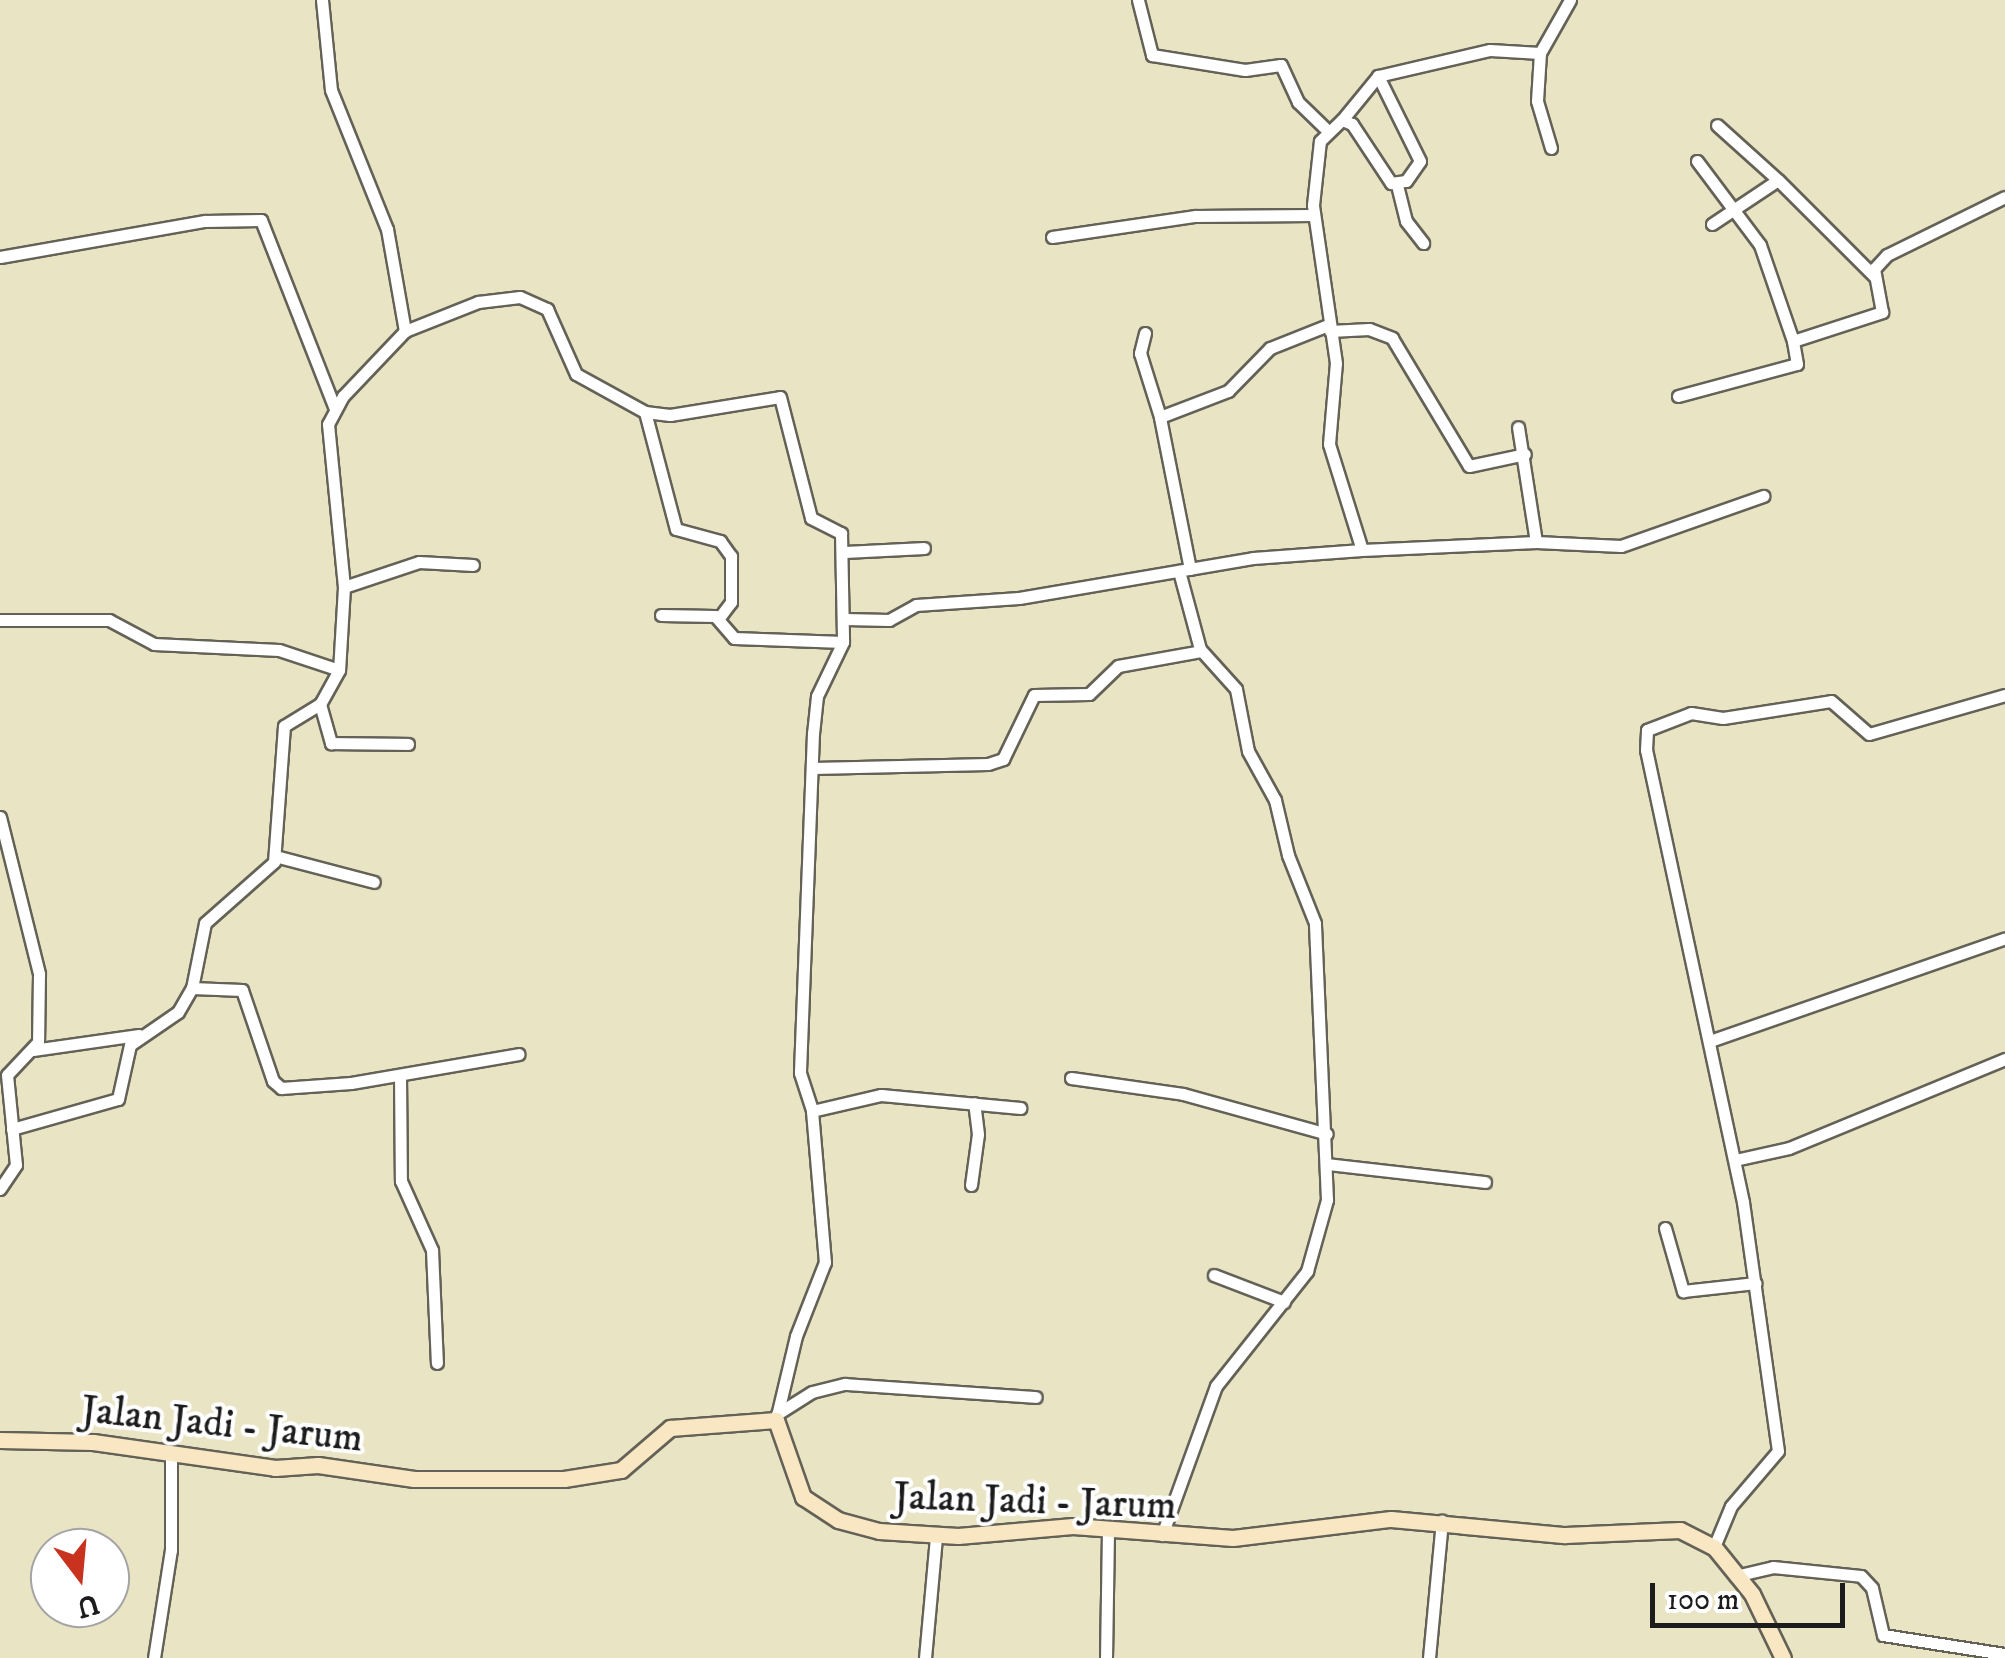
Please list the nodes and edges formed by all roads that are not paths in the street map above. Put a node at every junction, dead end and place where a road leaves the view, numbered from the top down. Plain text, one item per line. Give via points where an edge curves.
1 (322, 0) edge
2 (1138, 0) edge
3 (1570, 0) edge
4 (1540, 53) junction
5 (1378, 76) junction
6 (1342, 120) junction
7 (1717, 125) dead end
8 (1328, 131) junction
9 (1552, 148) dead end
10 (1697, 161) dead end
11 (1778, 180) junction
12 (1397, 185) junction
13 (2005, 197) edge
14 (1738, 209) junction
15 (1314, 215) junction
16 (1712, 224) dead end
17 (1052, 237) dead end
18 (1423, 244) dead end
19 (0, 256) edge
20 (1874, 276) junction
21 (1329, 328) junction
22 (405, 331) junction
23 (1145, 333) dead end
24 (1793, 341) junction
25 (1678, 396) dead end
26 (335, 409) junction
27 (645, 412) junction
28 (1160, 417) junction
29 (1518, 427) dead end
30 (1525, 454) junction
31 (1762, 496) dead end
32 (1536, 542) junction
33 (924, 548) dead end
34 (1362, 550) junction
35 (845, 552) junction
36 (473, 566) dead end
37 (1184, 570) junction
38 (344, 587) junction
39 (661, 615) dead end
40 (719, 618) junction
41 (845, 619) junction
42 (0, 620) edge
43 (843, 642) junction
44 (1201, 651) junction
45 (339, 670) junction
46 (2005, 695) edge
47 (320, 704) junction
48 (408, 744) dead end
49 (813, 768) junction
50 (0, 818) edge
51 (276, 856) junction
52 (374, 882) dead end
53 (2005, 938) edge
54 (192, 988) junction
55 (139, 1035) junction
56 (1710, 1042) junction
57 (33, 1050) junction
58 (519, 1054) dead end
59 (2005, 1059) edge
60 (400, 1075) junction
61 (1072, 1078) dead end
62 (974, 1103) junction
63 (1020, 1108) dead end
64 (812, 1111) junction
65 (12, 1129) junction
66 (1327, 1134) junction
67 (1734, 1160) junction
68 (1327, 1164) junction
69 (1484, 1182) dead end
70 (970, 1185) dead end
71 (0, 1189) edge
72 (1665, 1228) dead end
73 (1214, 1275) dead end
74 (1756, 1283) junction
75 (1284, 1302) junction
76 (437, 1363) dead end
77 (1036, 1397) dead end
78 (776, 1417) junction
79 (0, 1440) edge
80 (170, 1454) junction
81 (1442, 1521) junction
82 (1108, 1529) junction
83 (936, 1536) junction
84 (1162, 1536) junction
85 (1714, 1548) junction
86 (1735, 1576) junction
87 (2005, 1654) edge
88 (154, 1658) edge
89 (925, 1658) edge
90 (1106, 1658) edge
91 (1429, 1658) edge
92 (1782, 1658) edge

1 - 22 street via 330,90 387,229
2 - 8 street via 1152,55 1245,70 1280,65 1298,102
3 - 4 street
4 - 5 street via 1490,50
4 - 9 street via 1537,102
5 - 6 street
5 - 12 street via 1420,161 1415,175
6 - 8 street
6 - 12 street via 1361,131
7 - 11 street
8 - 15 street via 1316,156
10 - 14 street
11 - 14 street
11 - 20 street
12 - 18 street via 1406,221
13 - 20 street via 1887,255
14 - 16 street
14 - 24 street via 1760,244
15 - 17 street via 1195,216
15 - 21 street
19 - 26 street via 204,220 261,220
20 - 24 street via 1882,312
21 - 28 street via 1270,348 1228,391
21 - 30 street via 1368,329 1392,338 1469,466
21 - 34 street via 1336,374 1329,444
22 - 26 street
22 - 27 street via 494,297 541,304 576,374
23 - 28 street via 1139,347
24 - 25 street via 1798,364
26 - 38 street via 328,444
27 - 35 street via 670,415 780,397 810,518 838,529
27 - 40 street via 676,529 720,541 731,556 731,602
28 - 37 street
29 - 30 street
30 - 32 street
31 - 32 street via 1621,546
32 - 34 street
33 - 35 street
34 - 37 street
35 - 41 street
36 - 38 street via 420,562
37 - 41 street via 1019,598 916,605 889,620
37 - 44 street
38 - 45 street
39 - 40 street
40 - 43 street via 734,638
41 - 43 street
42 - 45 street via 109,620 154,644 279,650
43 - 49 street via 817,696
44 - 49 street via 1118,666 1089,694 1034,695 1012,746 988,764
44 - 66 street via 1236,689 1248,751 1275,800 1315,922
45 - 47 street
46 - 56 street via 1869,734 1836,702 1825,700 1723,718 1692,713 1650,725 1646,750
47 - 48 street via 331,743
47 - 51 street via 292,720 280,737
49 - 64 street via 800,1080
50 - 57 street via 35,939
51 - 52 street
51 - 54 street via 258,881 205,923
53 - 56 street
54 - 55 street via 178,1012
54 - 60 street via 242,990 273,1081 282,1088
55 - 57 street
55 - 65 street via 123,1060 118,1098
56 - 67 street
57 - 65 street via 7,1075
58 - 60 street
59 - 67 street via 1789,1148
60 - 76 street via 400,1181 432,1250
61 - 66 street via 1183,1094
62 - 63 street
62 - 64 street via 881,1095
62 - 70 street via 978,1134
64 - 78 street via 825,1262 796,1336
65 - 71 street via 16,1168
66 - 68 street
67 - 74 street
68 - 69 street
68 - 75 street via 1321,1236
72 - 74 street via 1683,1292
73 - 75 street
74 - 85 street via 1778,1451 1731,1506
75 - 84 street via 1216,1386
77 - 78 street via 845,1384 812,1392
78 - 80 street, Jalan Jadi - Jarum via 670,1428 621,1470 564,1480 414,1480
78 - 83 street, Jalan Jadi - Jarum via 796,1485 817,1508 879,1531
79 - 80 street, Jalan Jadi - Jarum via 93,1442
80 - 88 street via 171,1550
81 - 84 street, Jalan Jadi - Jarum via 1367,1521 1233,1538
81 - 85 street, Jalan Jadi - Jarum via 1565,1535 1680,1530
81 - 91 street
82 - 83 street, Jalan Jadi - Jarum
82 - 84 street, Jalan Jadi - Jarum
82 - 90 street
83 - 89 street
85 - 86 street
86 - 87 street via 1773,1567 1861,1576 1872,1588 1883,1635
86 - 92 street via 1768,1618

